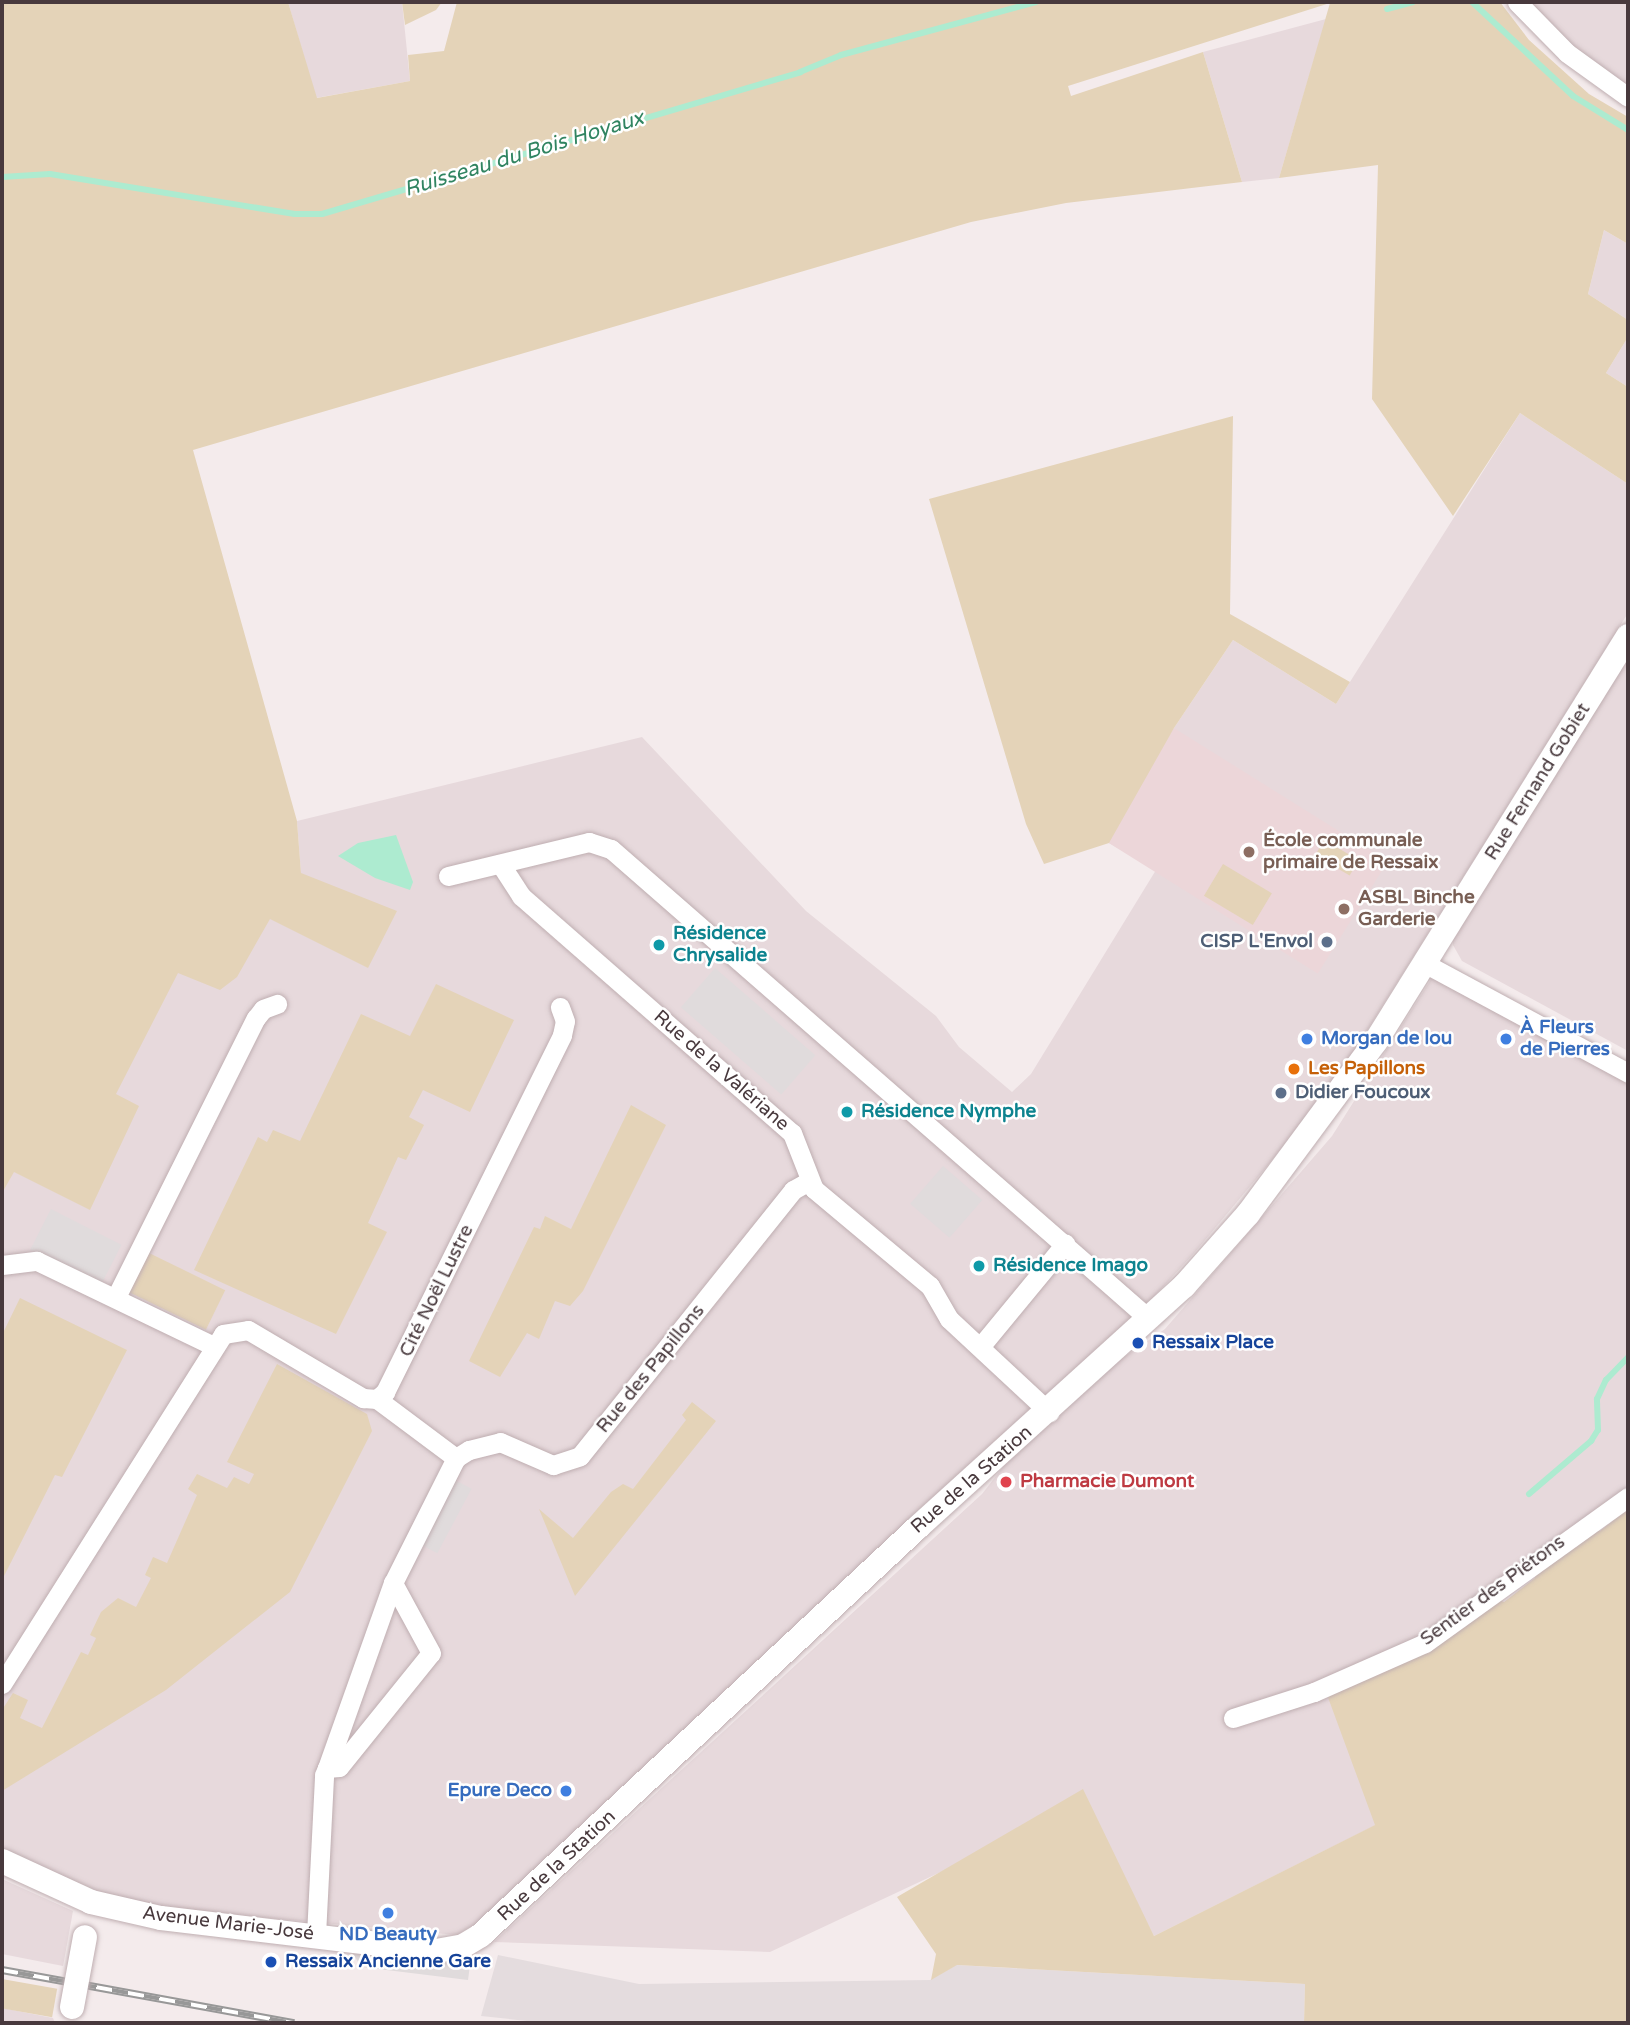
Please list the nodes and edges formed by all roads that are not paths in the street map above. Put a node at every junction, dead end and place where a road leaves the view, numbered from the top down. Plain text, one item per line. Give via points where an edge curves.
1 (1517, 2) edge
2 (1628, 97) edge
3 (1628, 636) edge
4 (501, 865) junction
5 (448, 876) dead end
6 (1424, 963) junction
7 (277, 1004) dead end
8 (560, 1007) dead end
9 (1628, 1073) edge
10 (809, 1181) junction
11 (1065, 1244) junction
12 (2, 1265) edge
13 (116, 1297) junction
14 (1149, 1319) junction
15 (214, 1346) junction
16 (980, 1347) junction
17 (377, 1399) junction
18 (1049, 1412) junction
19 (456, 1458) junction
20 (1628, 1497) edge
21 (393, 1583) junction
22 (2, 1684) edge
23 (1234, 1718) dead end
24 (327, 1768) junction
25 (2, 1861) edge
26 (91, 1902) junction
27 (316, 1935) junction
28 (463, 1946) joint
29 (73, 2015) edge

1 - 2 street via 1567,52
3 - 6 street, Rue Fernand Gobiet
4 - 5 street
4 - 10 street, Rue de la Valériane via 521,896 792,1133
4 - 11 street via 589,842 611,849
6 - 9 street
6 - 14 street, Rue de la Station via 1301,1147 1239,1224
7 - 13 street via 263,1009 256,1018
8 - 17 street, Cité Noël Lustre via 565,1021 562,1035 398,1371
10 - 16 street, Rue de la Valériane via 930,1286 949,1319
10 - 19 street, Rue des Papillons via 793,1190 580,1456 553,1465 500,1442
11 - 14 street
11 - 16 street
12 - 13 street via 37,1261
13 - 15 street
14 - 18 street, Rue de la Station
15 - 17 street via 226,1331 248,1330 363,1398
15 - 22 street
16 - 18 street, Rue de la Valériane
17 - 19 street
18 - 28 street, Rue de la Station via 918,1527 506,1914
19 - 21 street
20 - 23 street, Sentier des Piétons via 1425,1643 1314,1692
21 - 24 street
21 - 24 street via 431,1653 339,1767
24 - 27 street via 322,1787
25 - 26 street, Avenue Marie-José
26 - 27 street, Avenue Marie-José via 161,1917
26 - 29 street, bridge
27 - 28 street, Avenue Marie-José via 436,1951

